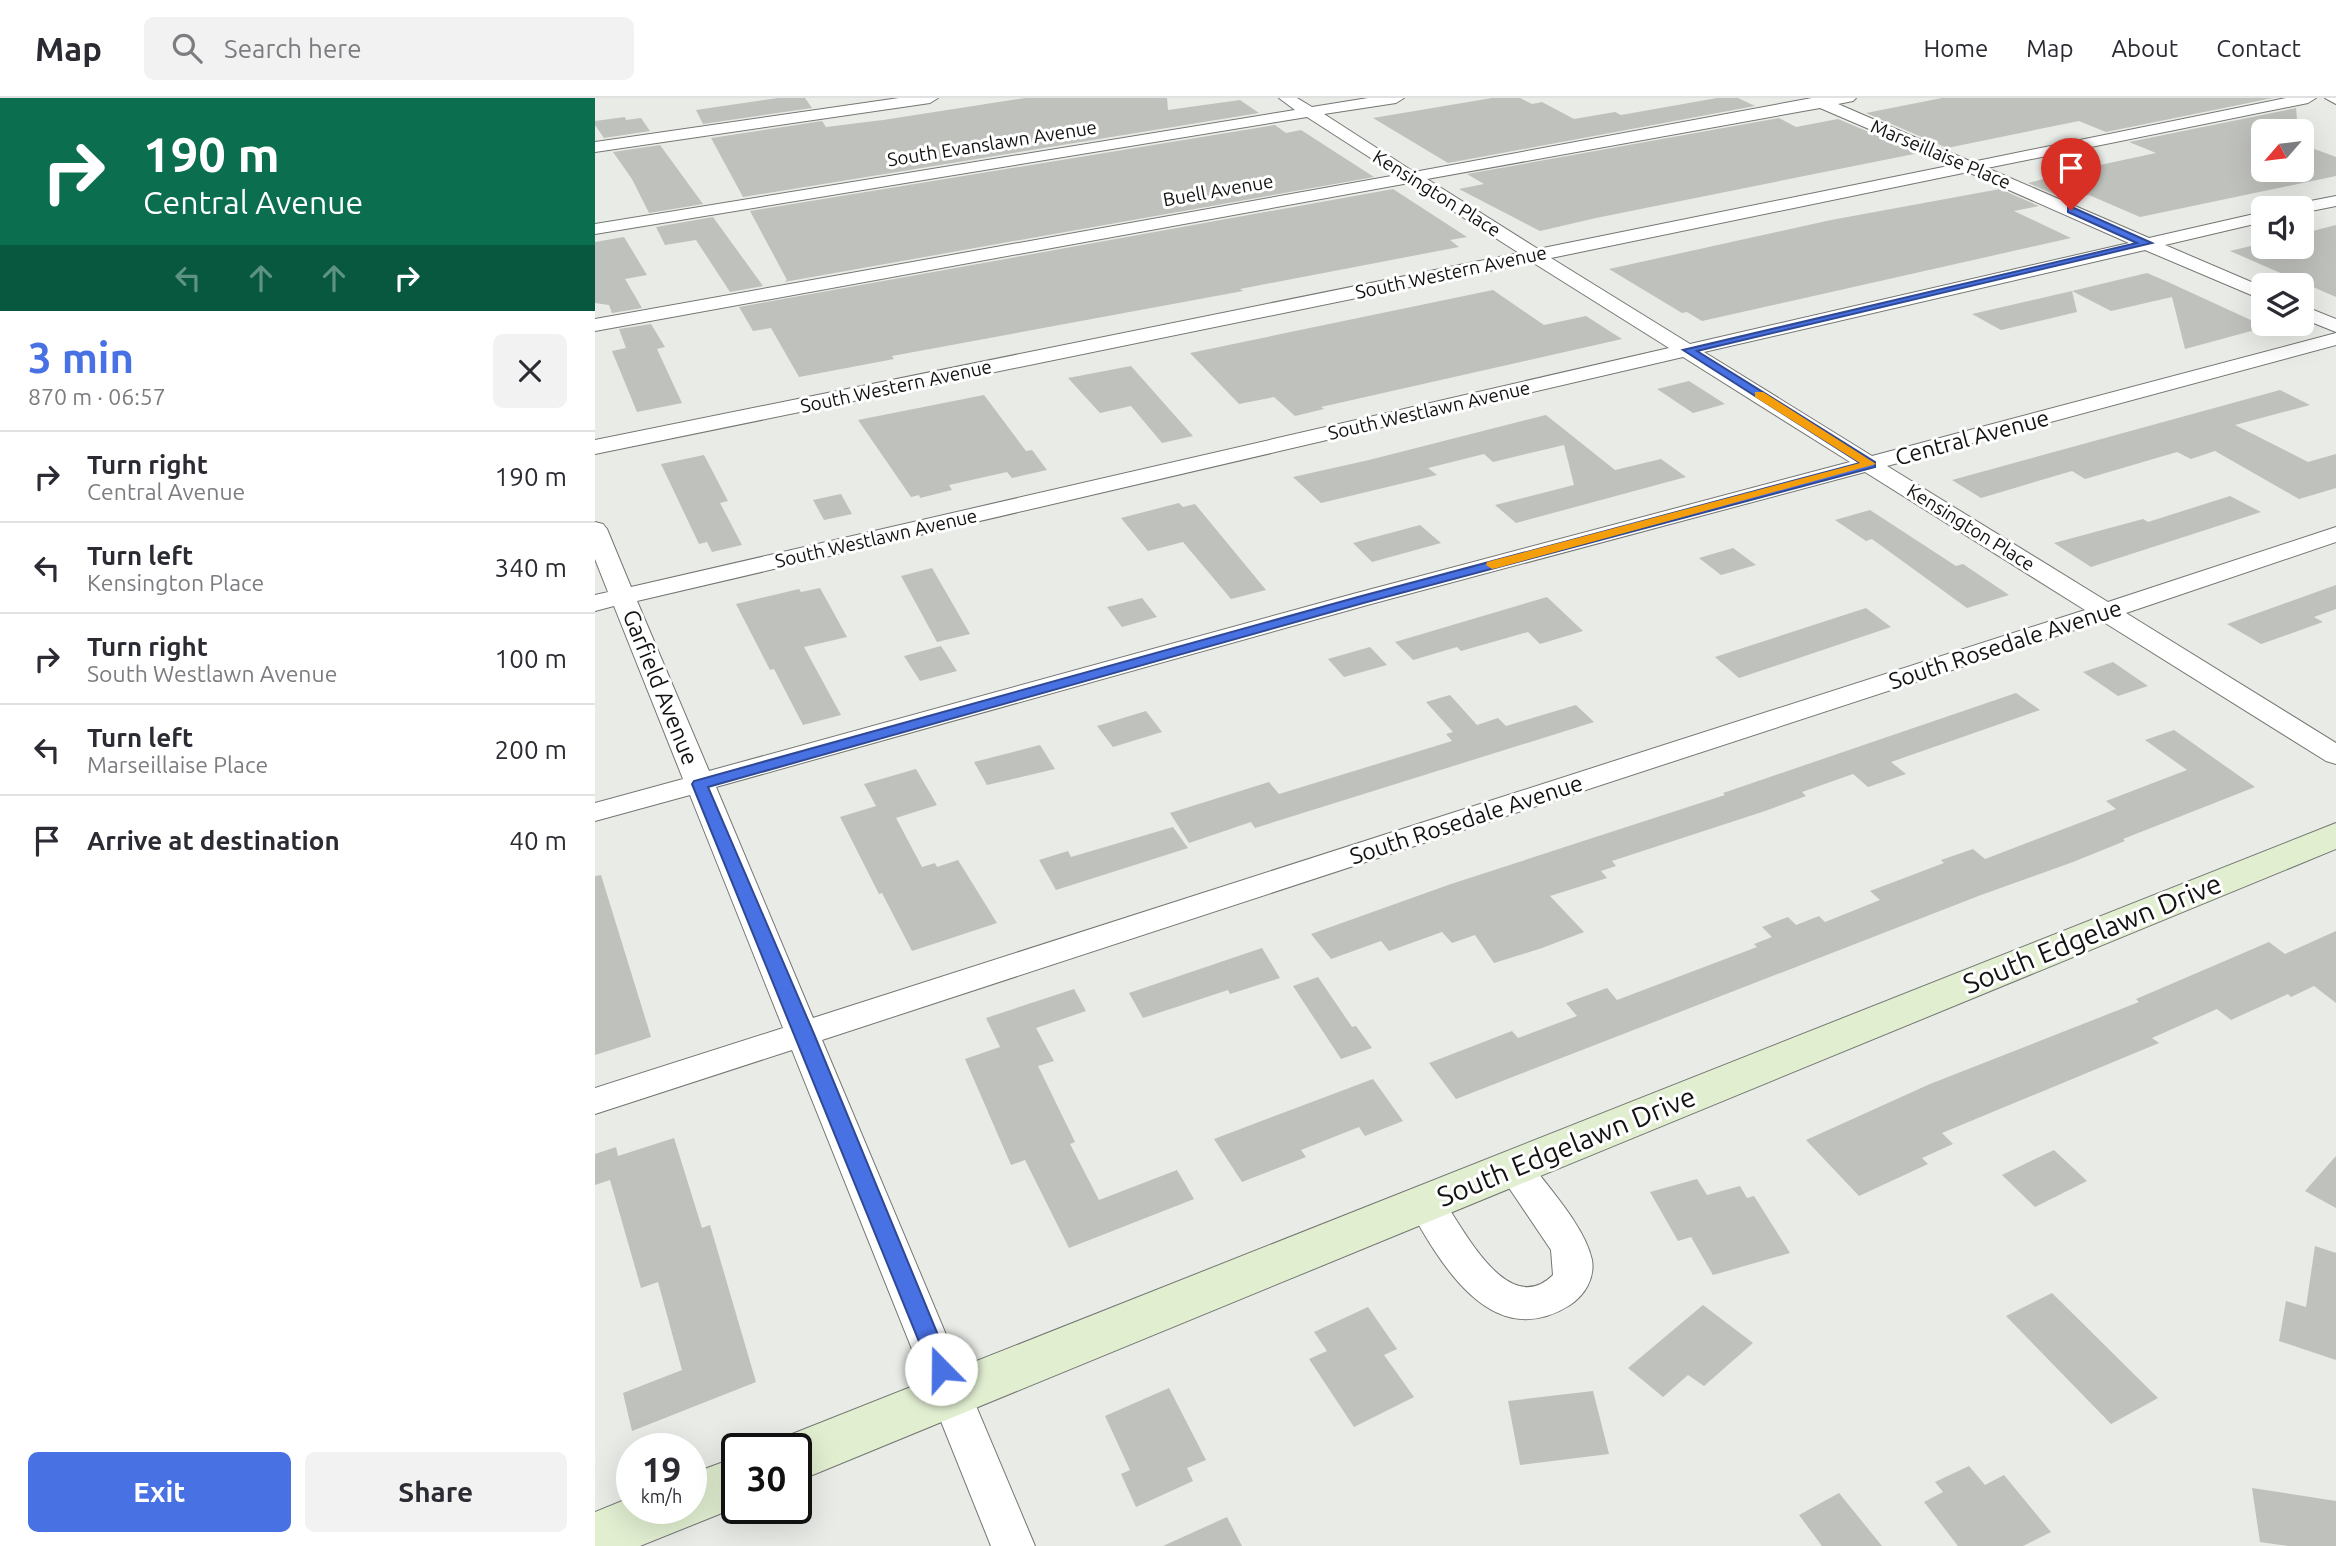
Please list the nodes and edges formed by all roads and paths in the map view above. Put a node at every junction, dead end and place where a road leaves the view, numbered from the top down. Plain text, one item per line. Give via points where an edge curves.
1 (930, 98) edge
2 (1287, 98) edge
3 (1396, 98) edge
4 (1848, 98) edge
5 (2308, 98) edge
6 (1817, 100) edge
7 (1309, 112) junction
8 (595, 147) edge
9 (1970, 166) junction
10 (1411, 176) junction
11 (2336, 201) edge
12 (2314, 205) edge
13 (2251, 220) edge
14 (595, 229) edge
15 (2147, 243) junction
16 (1535, 254) junction
17 (2251, 289) edge
18 (2314, 317) edge
19 (595, 326) edge
20 (2336, 326) edge
21 (2336, 339) edge
22 (1688, 350) junction
23 (595, 447) edge
24 (1870, 464) junction
25 (595, 529) edge
26 (2336, 534) edge
27 (610, 600) edge
28 (2106, 611) junction
29 (2336, 755) edge
30 (700, 784) junction
31 (595, 812) edge
32 (2336, 835) edge
33 (805, 1034) junction
34 (595, 1101) edge
35 (1513, 1167) junction
36 (1425, 1202) junction
37 (951, 1395) junction
38 (812, 1451) edge
39 (630, 1524) edge
40 (595, 1538) edge
41 (1013, 1546) edge

1 - 8 street
2 - 7 street, Kensington Place
3 - 7 street, South Evanslawn Avenue
4 - 6 street, Buell Avenue
5 - 9 street, South Western Avenue
6 - 9 street, Marseillaise Place
6 - 10 street, Buell Avenue
7 - 10 street, Kensington Place
7 - 14 street, South Evanslawn Avenue
9 - 15 street, Marseillaise Place
9 - 16 street, South Western Avenue
10 - 16 street, Kensington Place
10 - 19 street, Buell Avenue
11 - 12 street
13 - 15 street, South Westlawn Avenue
15 - 17 street, Marseillaise Place
15 - 22 street, South Westlawn Avenue
16 - 22 street, Kensington Place
16 - 23 street, South Western Avenue
18 - 20 street
21 - 24 street, Central Avenue
22 - 24 street, Kensington Place
22 - 27 street, South Westlawn Avenue
24 - 28 street, Kensington Place
24 - 30 street, Central Avenue
25 - 27 street, Garfield Avenue
26 - 28 street, South Rosedale Avenue
27 - 30 street, Garfield Avenue
28 - 29 street, Kensington Place
28 - 33 street, South Rosedale Avenue
30 - 31 street, Central Avenue
30 - 33 street, Garfield Avenue
32 - 35 street, South Edgelawn Drive
33 - 34 street, South Rosedale Avenue
33 - 37 street, Garfield Avenue
35 - 36 street, South Edgelawn Drive
35 - 36 street via 1573,1259 1570,1283 1544,1300 1515,1304 1489,1291
36 - 37 street, South Edgelawn Drive
37 - 38 street, South Edgelawn Drive
37 - 41 street, Garfield Avenue
39 - 40 street

